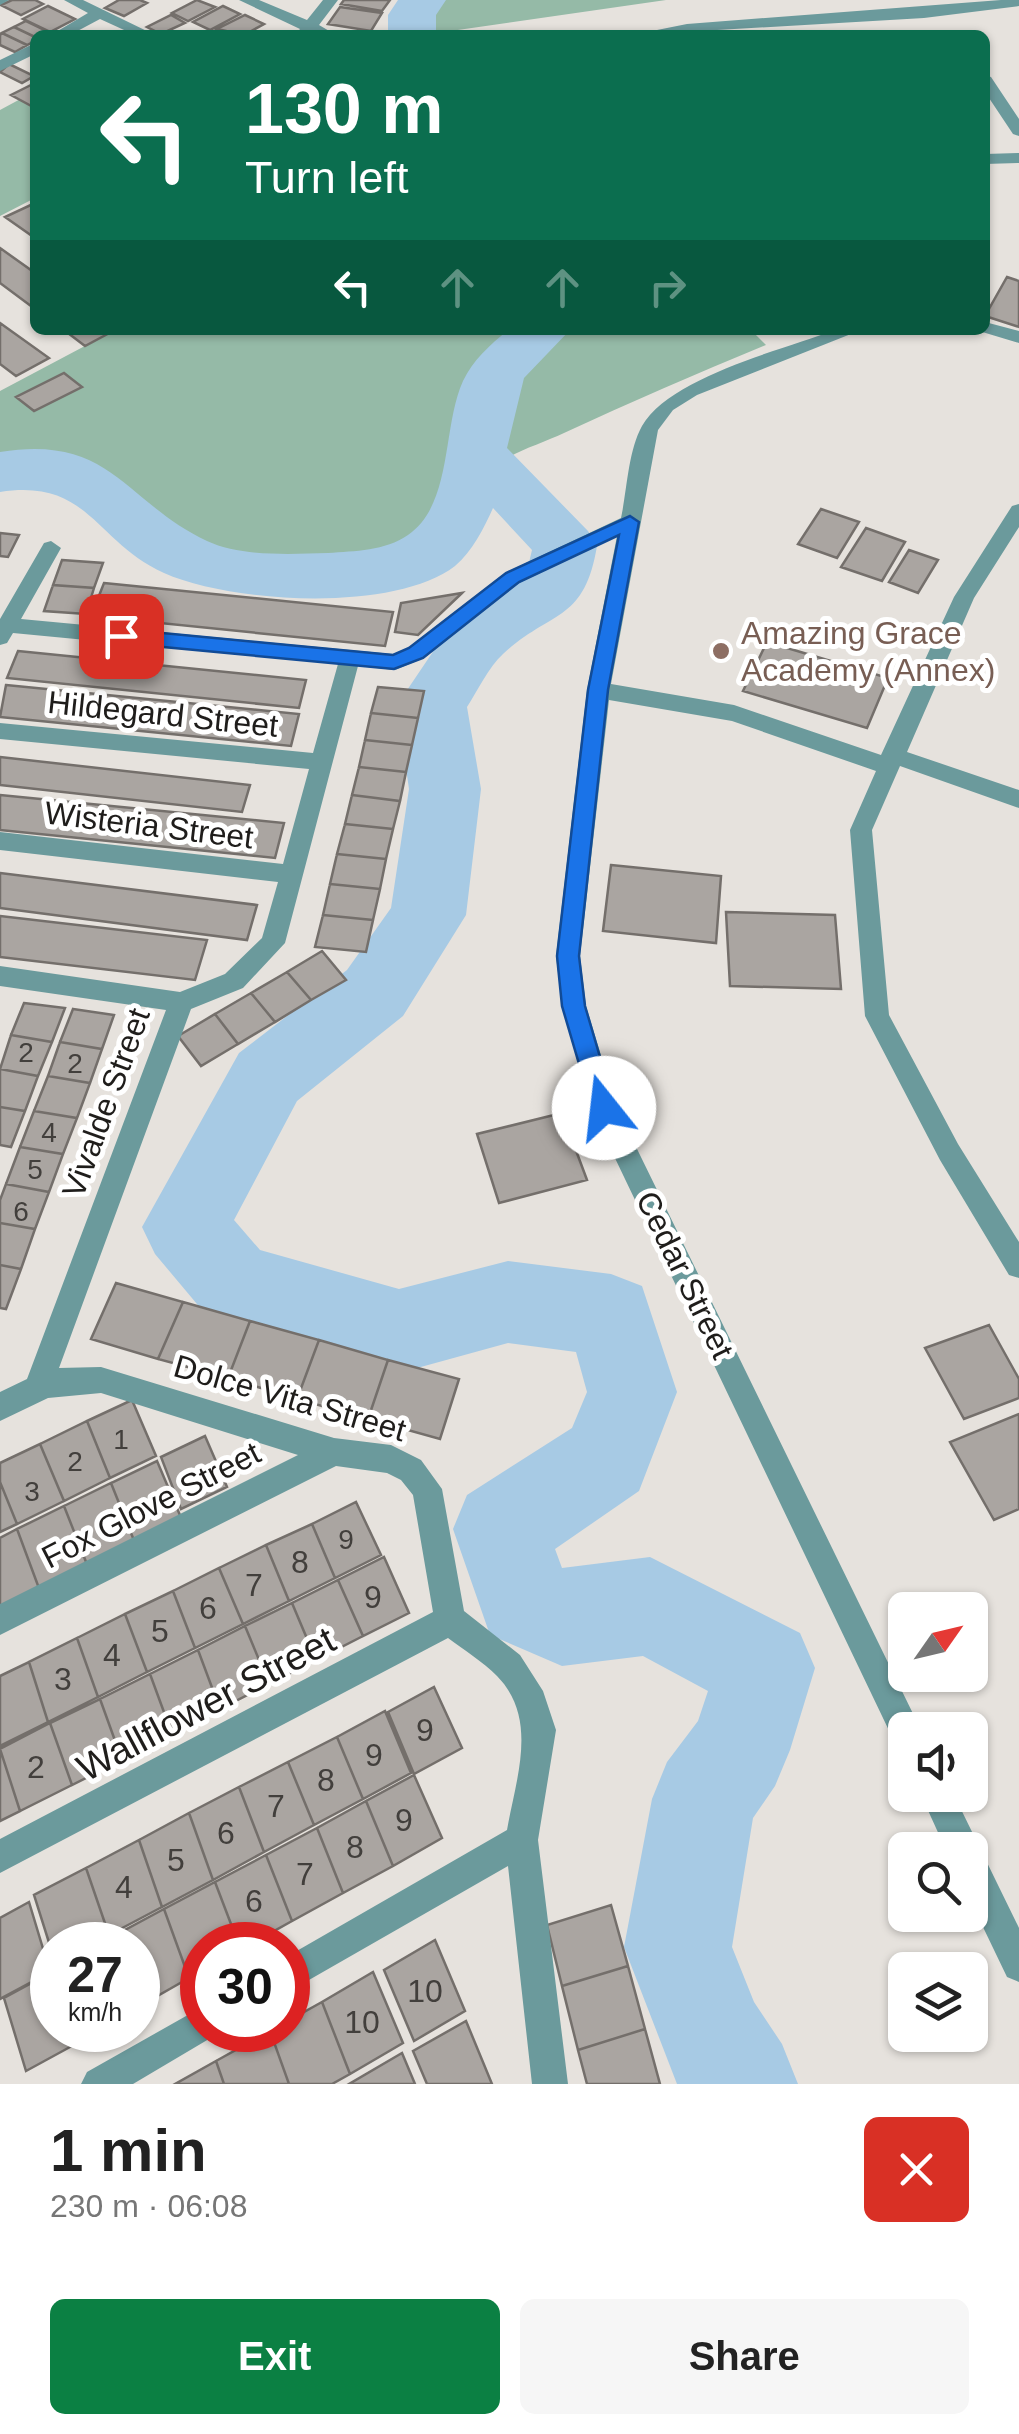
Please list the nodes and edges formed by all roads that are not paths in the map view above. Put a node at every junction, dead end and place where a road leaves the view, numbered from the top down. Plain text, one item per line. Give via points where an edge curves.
1 (71, 0) edge
2 (246, 0) edge
3 (331, 0) edge
4 (931, 0) edge
5 (1019, 2) edge
6 (100, 13) junction
7 (827, 18) junction
8 (945, 20) junction
9 (68, 30) edge
10 (136, 30) edge
11 (308, 30) edge
12 (316, 30) edge
13 (710, 30) edge
14 (832, 30) edge
15 (30, 51) edge
16 (0, 66) edge
17 (990, 88) edge
18 (1019, 132) edge
19 (1019, 158) edge
20 (990, 159) edge
21 (990, 328) edge
22 (837, 335) edge
23 (1019, 337) edge
24 (1019, 511) edge
25 (630, 522) junction
26 (51, 548) dead end
27 (3, 631) edge
28 (350, 658) junction
29 (598, 690) junction
30 (0, 731) edge
31 (889, 760) junction
32 (319, 762) junction
33 (1019, 798) edge
34 (0, 841) edge
35 (291, 874) junction
36 (3, 984) edge
37 (181, 1002) junction
38 (1019, 1266) edge
39 (39, 1384) junction
40 (0, 1407) edge
41 (334, 1452) junction
42 (0, 1620) edge
43 (450, 1620) junction
44 (896, 1712) edge
45 (522, 1840) junction
46 (0, 1858) edge
47 (988, 1901) edge
48 (310, 1962) edge
49 (1019, 1965) edge
50 (180, 2037) edge
51 (99, 2084) edge
52 (550, 2084) edge

1 - 6 street
2 - 11 street
3 - 12 street
4 - 8 street
5 - 8 street
6 - 9 street
6 - 10 street
7 - 8 street
7 - 13 street
7 - 14 street
15 - 16 street
17 - 18 street
19 - 20 street
21 - 23 street
22 - 25 street, Cedar Street via 666,406 650,430
24 - 31 street via 964,598
25 - 28 street via 495,589 416,653 394,662
25 - 29 street, Cedar Street
26 - 27 street
27 - 28 street
28 - 32 street, Vivalde Street
29 - 31 street via 734,713
29 - 44 street, Cedar Street via 568,956 574,1006 604,1108
30 - 32 street, Hildegard Street
31 - 33 street
31 - 38 street via 862,830 877,1016
32 - 35 street, Vivalde Street
34 - 35 street, Wisteria Street
35 - 37 street, Vivalde Street via 273,943 255,964 234,981
36 - 37 street
37 - 39 street, Vivalde Street
39 - 40 street, Dolce Vita Street
39 - 41 street, Dolce Vita Street via 73,1376 101,1380
41 - 42 street, Fox Glove Street
41 - 43 street, Dolce Vita Street via 392,1459 427,1490
43 - 45 street via 509,1666 532,1702 540,1730
43 - 46 street, Wallflower Street
45 - 48 street
45 - 52 street
47 - 49 street
50 - 51 street

